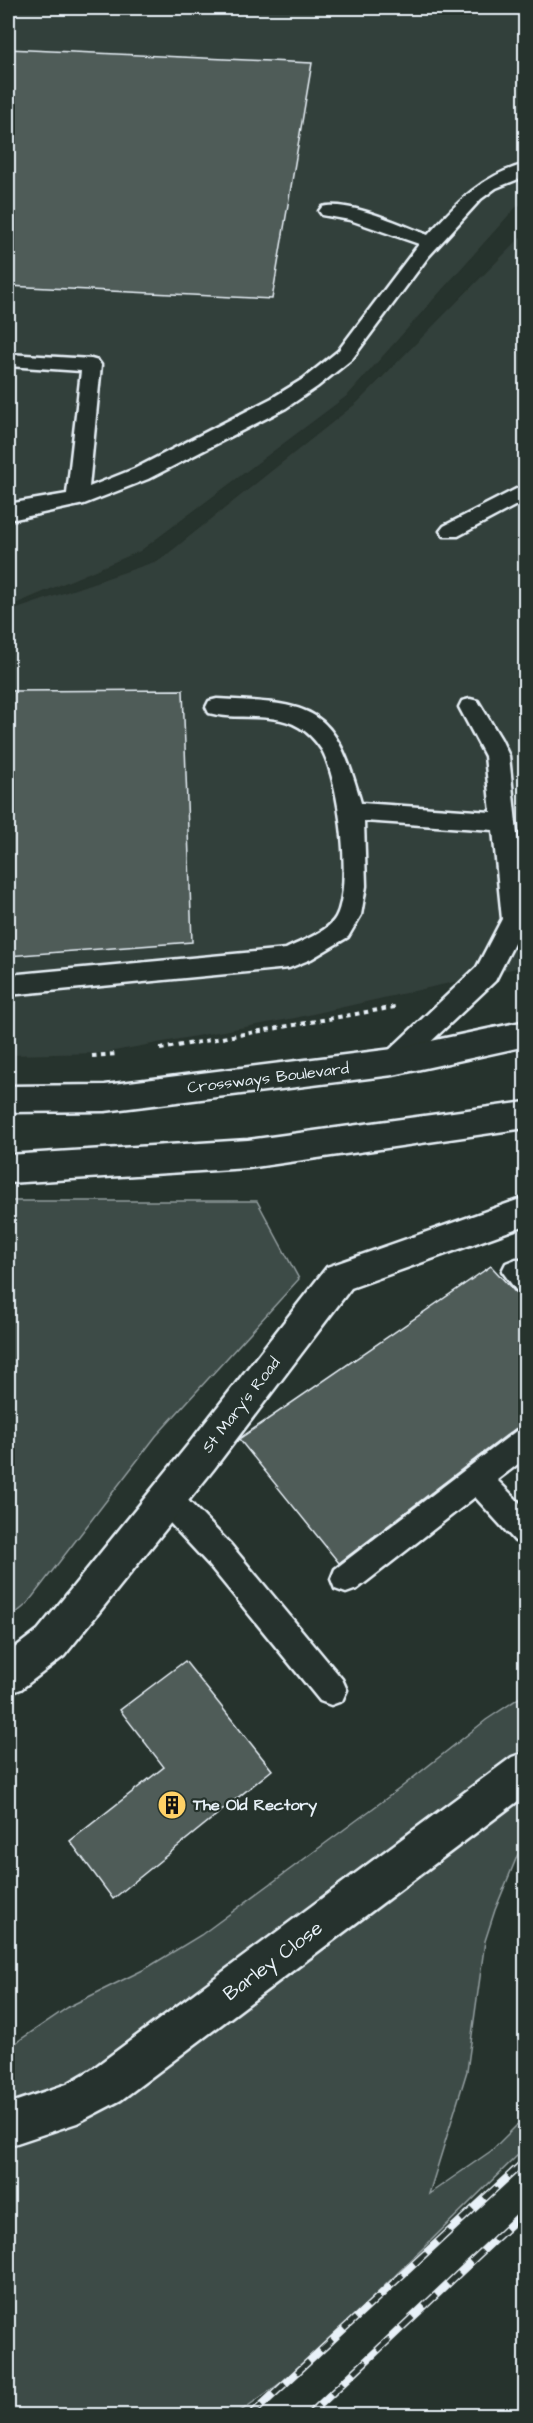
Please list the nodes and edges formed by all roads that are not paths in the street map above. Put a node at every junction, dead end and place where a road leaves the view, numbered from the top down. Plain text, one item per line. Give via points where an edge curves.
1 (525, 169) edge
2 (328, 211) dead end
3 (431, 242) junction
4 (8, 360) edge
5 (525, 491) edge
6 (77, 499) junction
7 (8, 511) edge
8 (451, 531) dead end
9 (217, 707) dead end
10 (470, 707) dead end
11 (352, 811) junction
12 (505, 822) junction
13 (520, 924) edge
14 (8, 985) edge
15 (525, 1034) edge
16 (393, 1062) junction
17 (8, 1099) edge
18 (525, 1115) edge
19 (8, 1169) edge
20 (525, 1211) edge
21 (525, 1440) edge
22 (476, 1478) junction
23 (167, 1498) junction
24 (525, 1532) edge
25 (346, 1579) dead end
26 (8, 1676) edge
27 (331, 1690) dead end
28 (525, 1771) edge
29 (8, 2125) edge

1 - 3 lane via 478,192
2 - 3 lane
3 - 6 lane via 345,356 310,383 141,474
4 - 6 lane via 91,365
5 - 8 lane
6 - 7 lane
9 - 11 lane via 288,711 312,722 331,745
10 - 12 lane via 497,756
11 - 12 lane
11 - 14 lane via 353,902 344,925 316,945 289,958
12 - 13 lane
13 - 16 lane via 486,974
15 - 16 street, Crossways Boulevard
16 - 17 street, Crossways Boulevard via 105,1098
18 - 19 street via 248,1154
20 - 23 street, St Mary's Road via 339,1277
21 - 22 lane
22 - 24 lane
22 - 25 lane
23 - 26 street, St Mary's Road via 51,1643
23 - 27 lane via 220,1555
28 - 29 street, Barley Close via 106,2085 77,2103

